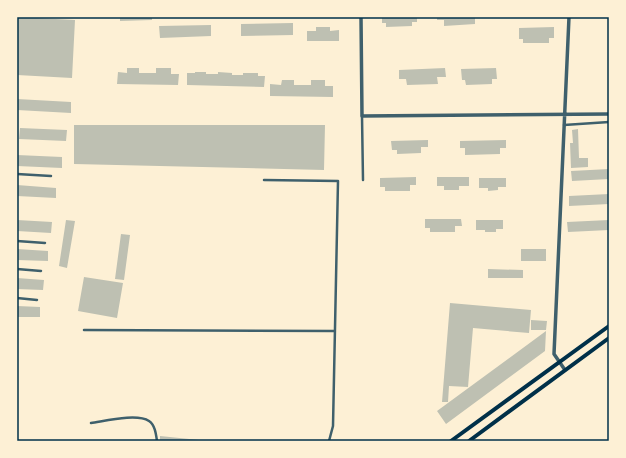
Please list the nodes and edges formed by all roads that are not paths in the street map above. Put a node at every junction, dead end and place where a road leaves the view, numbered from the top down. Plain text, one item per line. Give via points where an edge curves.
1 (361, 17) edge
2 (568, 17) edge
3 (609, 114) edge
4 (564, 115) junction
5 (362, 116) junction
6 (609, 122) edge
7 (563, 125) junction
8 (17, 174) edge
9 (51, 176) dead end
10 (264, 180) dead end
11 (363, 180) dead end
12 (17, 241) edge
13 (45, 243) dead end
14 (17, 269) edge
15 (41, 271) dead end
16 (17, 298) edge
17 (37, 300) dead end
18 (609, 326) edge
19 (84, 330) dead end
20 (335, 331) junction
21 (609, 338) edge
22 (559, 361) junction
23 (565, 370) junction
24 (91, 423) dead end
25 (157, 441) edge
26 (329, 441) edge
27 (451, 441) edge
28 (469, 441) edge

1 - 5 street
2 - 4 street
3 - 4 street
4 - 5 street
4 - 7 street
5 - 11 street
6 - 7 street
7 - 22 street via 554,354
8 - 9 street
10 - 20 street via 338,181
12 - 13 street
14 - 15 street
16 - 17 street
18 - 22 main road
19 - 20 street
20 - 26 street via 333,426
21 - 23 main road
22 - 23 street
22 - 27 main road
23 - 28 main road
24 - 25 street via 122,418 145,419 152,424

